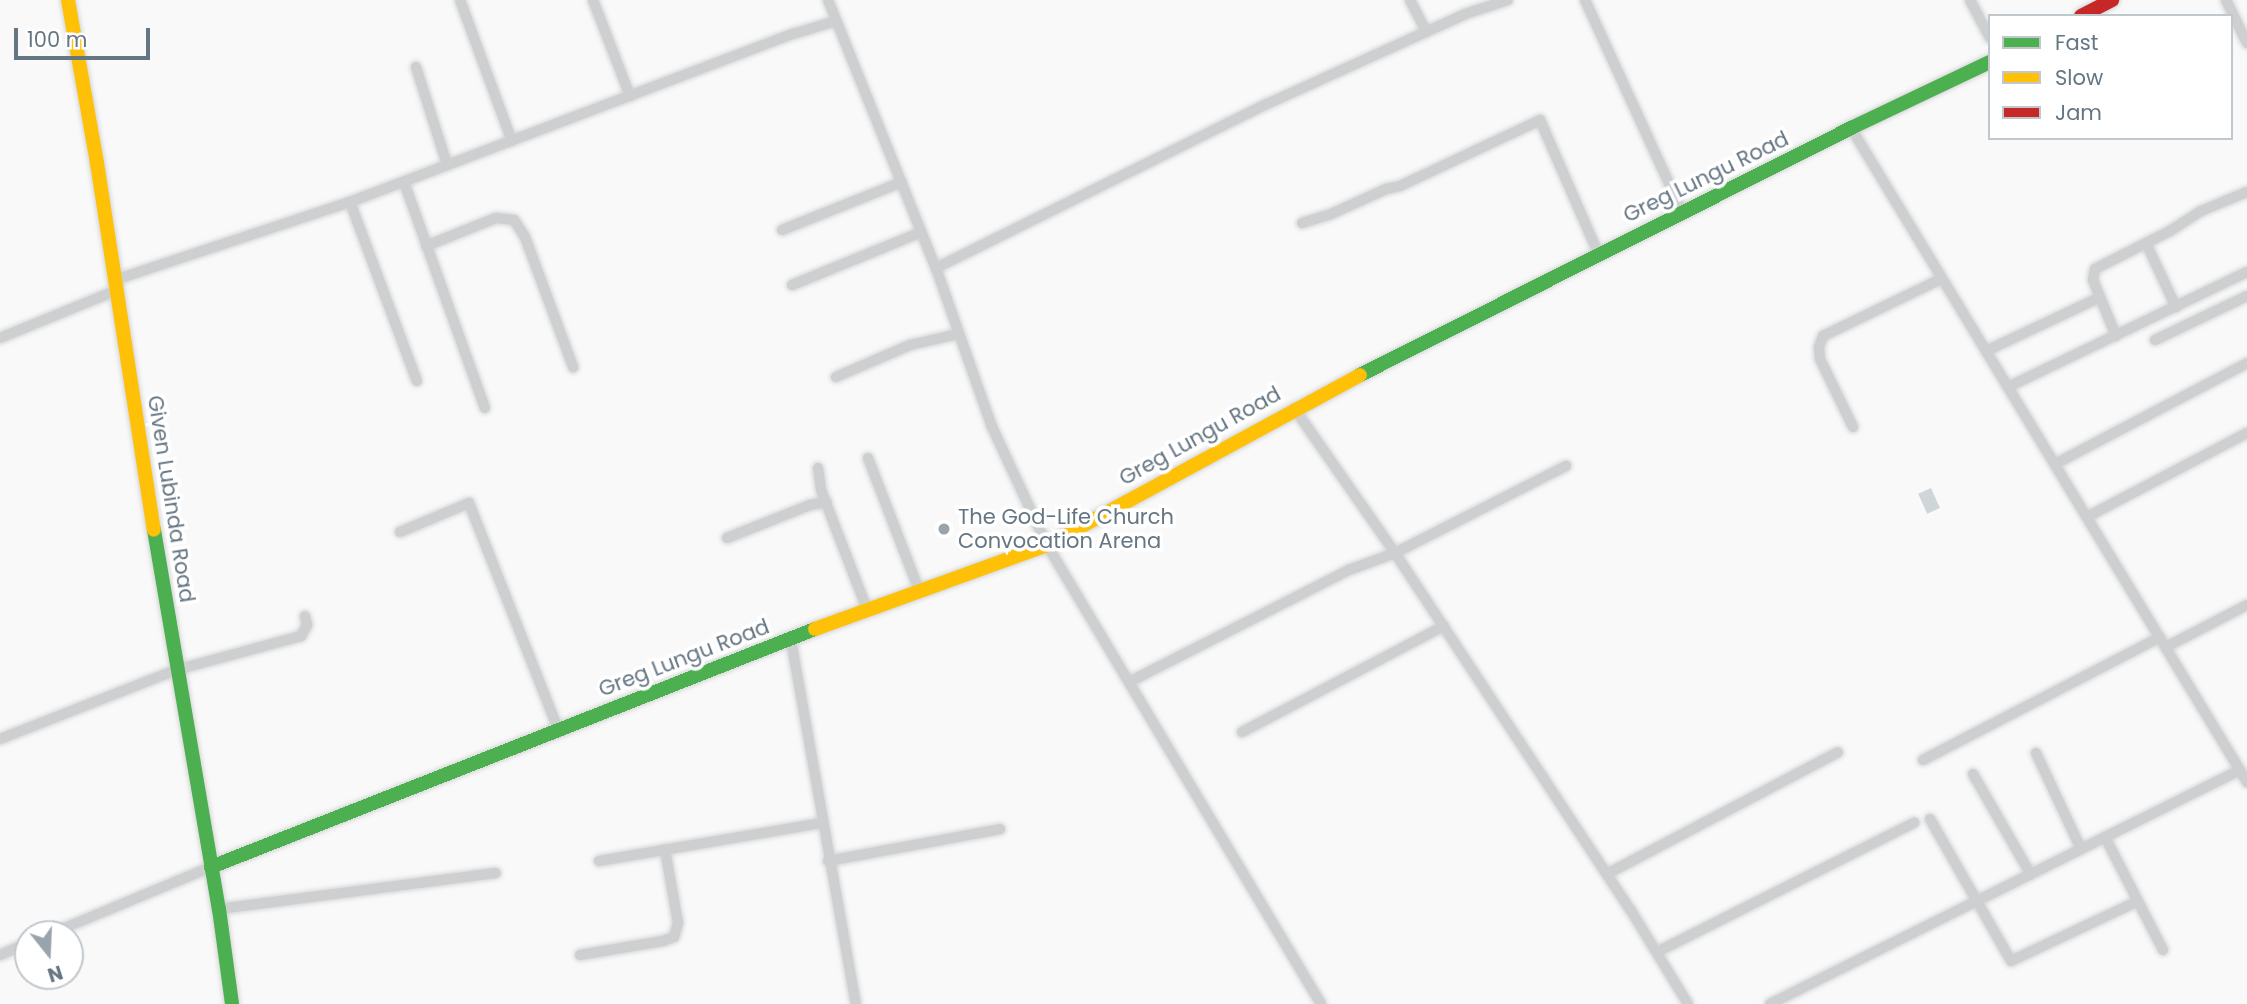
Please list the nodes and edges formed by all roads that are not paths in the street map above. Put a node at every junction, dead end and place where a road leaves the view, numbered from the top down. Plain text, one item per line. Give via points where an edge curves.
1 (68, 0) edge
2 (460, 0) edge
3 (593, 0) edge
4 (828, 0) edge
5 (1410, 0) edge
6 (1508, 0) edge
7 (1586, 0) edge
8 (1970, 0) edge
9 (2108, 1) edge
10 (2085, 14) edge
11 (2233, 14) edge
12 (836, 21) junction
13 (1426, 32) junction
14 (1988, 34) edge
15 (2247, 43) edge
16 (1988, 63) edge
17 (416, 67) dead end
18 (630, 96) junction
19 (1851, 128) junction
20 (512, 141) junction
21 (447, 164) junction
22 (404, 182) junction
23 (902, 182) junction
24 (2247, 192) edge
25 (350, 202) junction
26 (1682, 212) junction
27 (1302, 223) dead end
28 (782, 230) dead end
29 (921, 232) junction
30 (2146, 243) junction
31 (426, 246) junction
32 (1598, 253) junction
33 (936, 268) junction
34 (2247, 272) edge
35 (1941, 279) junction
36 (116, 285) junction
37 (792, 285) dead end
38 (2247, 296) edge
39 (2100, 297) junction
40 (2176, 307) junction
41 (958, 334) junction
42 (2116, 336) junction
43 (0, 338) edge
44 (2155, 341) dead end
45 (1986, 351) junction
46 (2247, 363) edge
47 (573, 367) dead end
48 (836, 377) dead end
49 (417, 380) dead end
50 (2008, 387) junction
51 (485, 408) dead end
52 (1294, 408) junction
53 (1853, 427) dead end
54 (2247, 433) edge
55 (869, 458) dead end
56 (2055, 464) junction
57 (1566, 466) dead end
58 (818, 468) dead end
59 (828, 502) junction
60 (2087, 517) junction
61 (400, 532) dead end
62 (727, 538) dead end
63 (1047, 545) junction
64 (1395, 553) junction
65 (919, 590) junction
66 (2247, 605) edge
67 (867, 609) junction
68 (305, 616) dead end
69 (1444, 626) junction
70 (791, 639) junction
71 (2163, 642) junction
72 (177, 670) junction
73 (1129, 682) junction
74 (558, 729) junction
75 (1242, 732) dead end
76 (0, 739) edge
77 (1838, 752) dead end
78 (2036, 753) dead end
79 (1923, 760) dead end
80 (2240, 770) junction
81 (1973, 774) dead end
82 (2247, 782) edge
83 (1930, 819) dead end
84 (821, 823) junction
85 (1914, 823) dead end
86 (1000, 828) dead end
87 (2105, 837) junction
88 (665, 849) junction
89 (2081, 849) junction
90 (599, 860) dead end
91 (828, 861) junction
92 (211, 867) junction
93 (496, 873) dead end
94 (1607, 873) junction
95 (2031, 875) junction
96 (1977, 900) junction
97 (2138, 901) junction
98 (219, 909) junction
99 (84, 920) edge
100 (2163, 950) dead end
101 (1657, 952) junction
102 (580, 955) dead end
103 (232, 1004) edge
104 (856, 1004) edge
105 (1321, 1004) edge
106 (1688, 1004) edge
107 (1770, 1004) edge

1 - 36 street, Given Lubinda Road
2 - 20 street
3 - 18 street
4 - 12 street
5 - 13 street
6 - 13 street
7 - 26 street
8 - 14 street
9 - 10 street
11 - 15 street
12 - 18 street
12 - 23 street
13 - 33 street via 1267,104
16 - 19 street, Greg Lungu Road
17 - 21 street
18 - 20 street
19 - 26 street, Greg Lungu Road
19 - 35 street
20 - 21 street
21 - 22 street
22 - 25 street
22 - 31 street
23 - 28 street
23 - 29 street
24 - 30 street via 2201,211
25 - 36 street
25 - 49 street
26 - 32 street, Greg Lungu Road
27 - 32 street via 1400,186 1540,120
29 - 33 street
29 - 37 street
30 - 39 street via 2095,270 2093,280
30 - 40 street
31 - 47 street via 496,218 514,220 525,237
31 - 51 street
32 - 52 street, Greg Lungu Road
33 - 41 street
34 - 40 street
35 - 45 street
35 - 53 street via 1823,336 1819,359
36 - 43 street
36 - 72 street, Given Lubinda Road
38 - 44 street
39 - 42 street
39 - 45 street
40 - 42 street
41 - 48 street via 910,345
41 - 63 street via 992,427
42 - 50 street
45 - 50 street
46 - 56 street
50 - 56 street
52 - 63 street, Greg Lungu Road
52 - 64 street
54 - 60 street
55 - 65 street
56 - 60 street
57 - 64 street
58 - 59 street
59 - 62 street
59 - 67 street
60 - 71 street
61 - 74 street via 469,503
63 - 65 street, Greg Lungu Road
63 - 73 street
64 - 69 street
64 - 73 street via 1349,570
65 - 67 street, Greg Lungu Road
66 - 71 street
67 - 70 street, Greg Lungu Road
68 - 72 street via 307,625 301,636
69 - 75 street
69 - 94 street
70 - 74 street, Greg Lungu Road
70 - 84 street
71 - 79 street
71 - 80 street
72 - 76 street
72 - 92 street, Given Lubinda Road
73 - 105 street
74 - 92 street, Greg Lungu Road
77 - 94 street
78 - 89 street
80 - 82 street
80 - 87 street
81 - 95 street
83 - 96 street
84 - 88 street
84 - 91 street
85 - 101 street
86 - 91 street
87 - 89 street
87 - 97 street
88 - 90 street
88 - 102 street via 678,923 674,937
89 - 95 street
91 - 104 street
92 - 98 street, Given Lubinda Road
92 - 99 street
93 - 98 street
94 - 101 street
95 - 96 street
96 - 97 street via 2011,961
96 - 107 street
97 - 100 street
98 - 103 street, Given Lubinda Road
101 - 106 street

